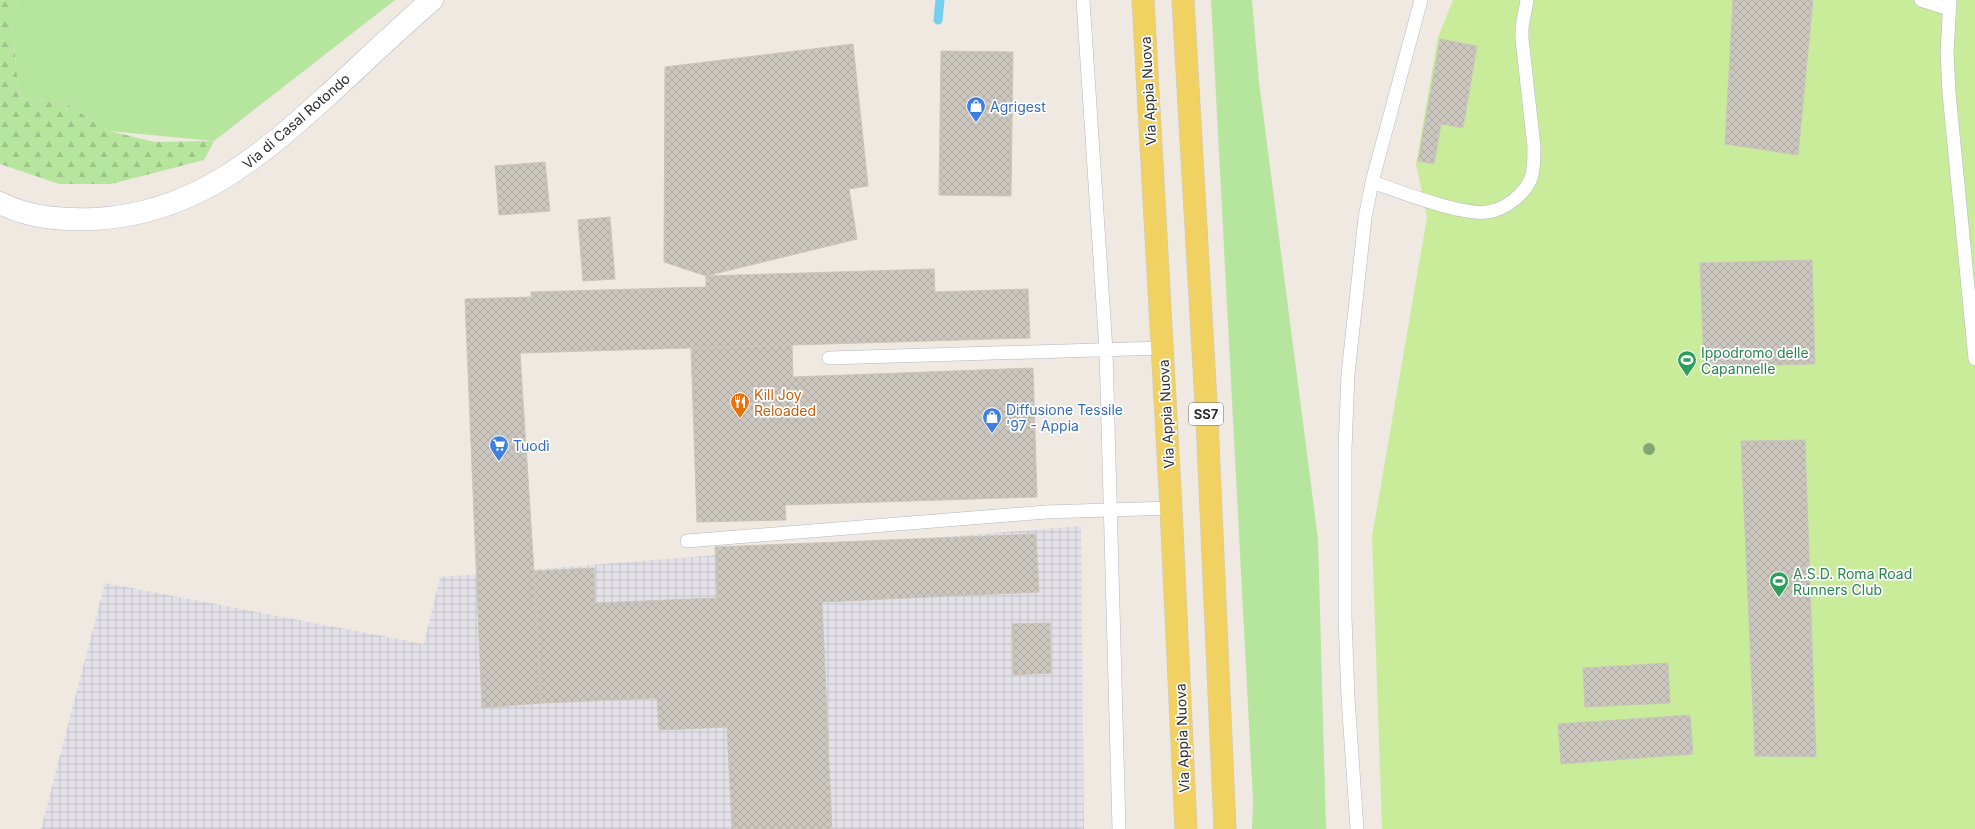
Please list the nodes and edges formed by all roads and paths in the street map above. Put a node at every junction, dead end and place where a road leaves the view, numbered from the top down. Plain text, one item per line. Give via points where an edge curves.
1 (432, 0) edge
2 (1083, 0) edge
3 (1143, 0) edge
4 (1183, 0) edge
5 (1421, 0) edge
6 (1527, 0) edge
7 (1921, 0) edge
8 (1949, 5) edge
9 (1372, 182) junction
10 (0, 203) edge
11 (1162, 348) junction
12 (1106, 350) junction
13 (829, 358) dead end
14 (1975, 359) edge
15 (1171, 508) junction
16 (1112, 510) junction
17 (687, 541) dead end
18 (1119, 829) edge
19 (1186, 829) edge
20 (1225, 829) edge
21 (1357, 829) edge

1 - 10 street, Via di Casal Rotondo via 279,139 243,166 204,190 162,207 101,218 47,218
2 - 12 lane
3 - 11 main road, Via Appia Nuova
4 - 20 main road, SS7 via 1207,420
5 - 9 lane
6 - 9 lane via 1522,39 1534,162 1531,176 1517,196 1497,210 1476,213
7 - 8 lane
8 - 14 lane via 1949,93
9 - 21 lane via 1361,242 1346,429 1345,617
11 - 12 lane
11 - 15 main road, Via Appia Nuova
12 - 13 lane
12 - 16 lane
15 - 16 lane
15 - 19 main road, Via Appia Nuova
16 - 17 lane via 1046,512
16 - 18 lane

